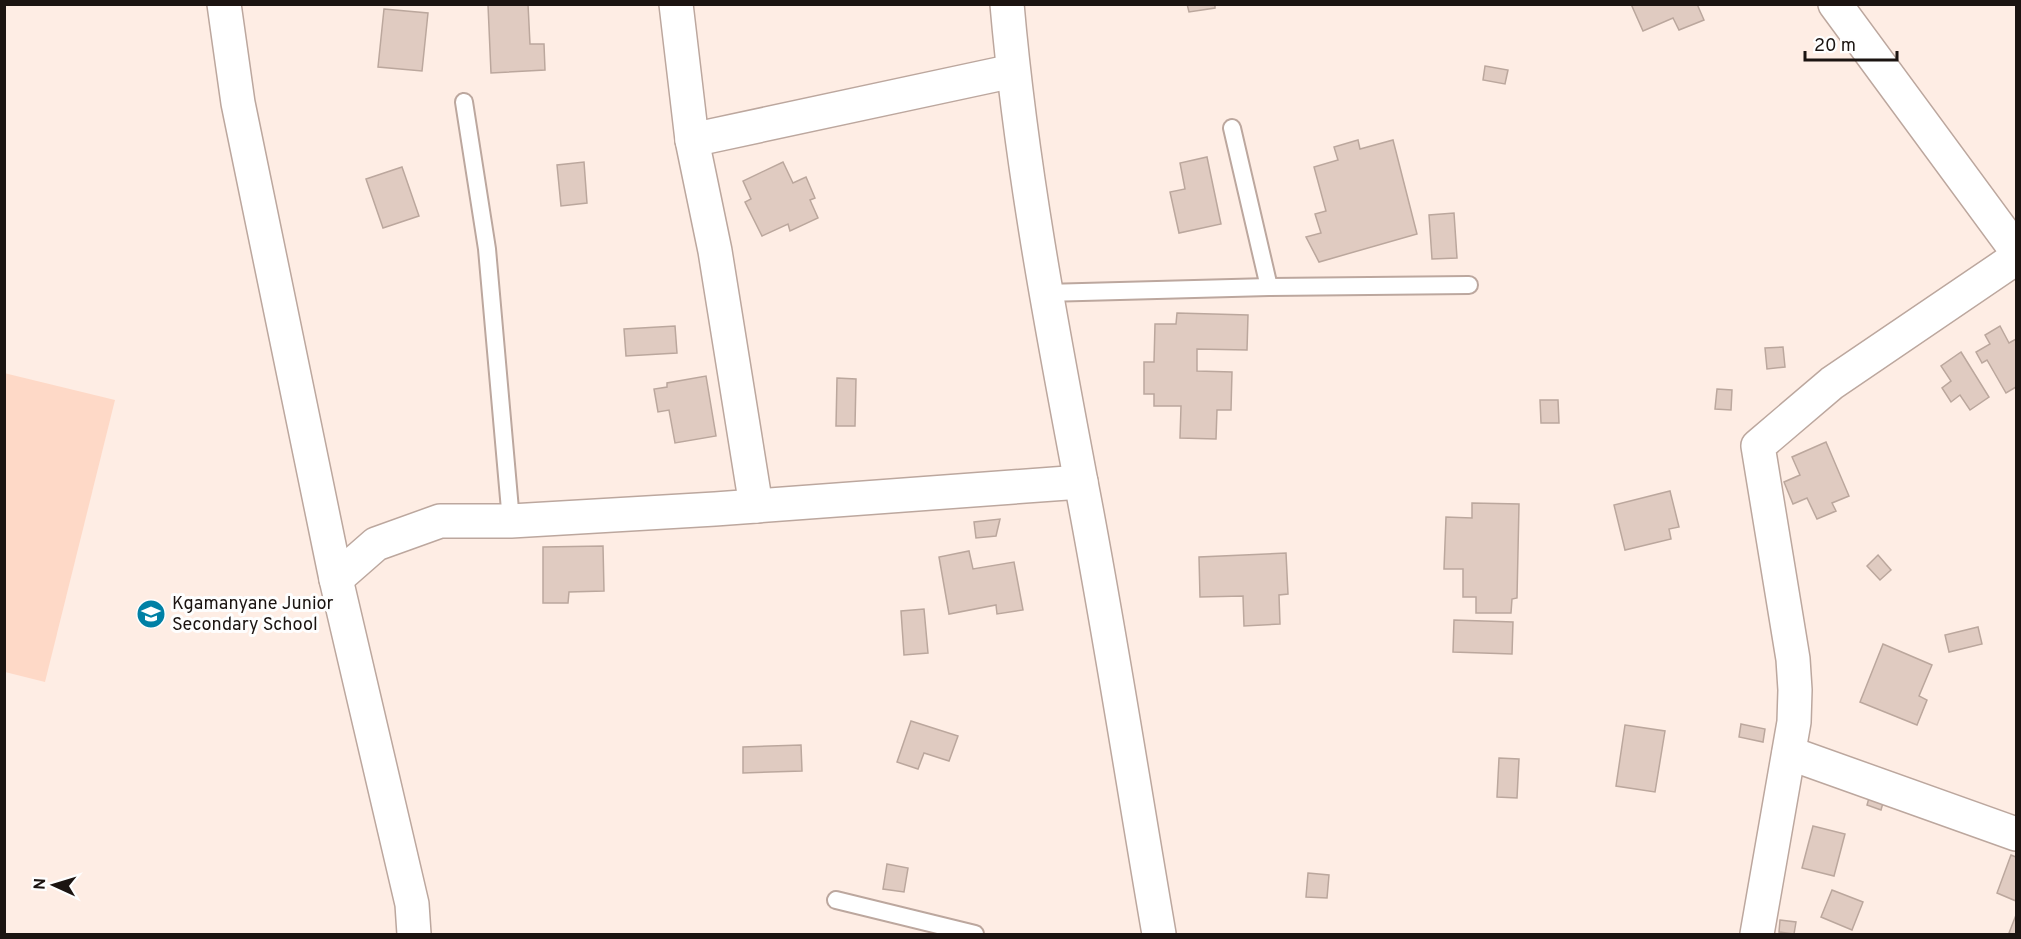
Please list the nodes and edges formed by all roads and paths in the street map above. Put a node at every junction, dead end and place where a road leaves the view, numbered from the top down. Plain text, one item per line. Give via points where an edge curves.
1 (224, 4) edge
2 (676, 4) edge
3 (1007, 4) edge
4 (1835, 4) edge
5 (1013, 71) junction
6 (464, 102) dead end
7 (1232, 128) dead end
8 (692, 140) junction
9 (2016, 250) edge
10 (2016, 258) edge
11 (1469, 285) dead end
12 (1269, 287) junction
13 (1045, 293) junction
14 (1081, 482) junction
15 (756, 506) junction
16 (511, 521) junction
17 (336, 579) junction
18 (1789, 753) junction
19 (2016, 834) edge
20 (836, 900) dead end
21 (414, 934) edge
22 (975, 934) edge
23 (1160, 934) edge
24 (1757, 934) edge

1 - 17 street via 238,103
2 - 8 street
3 - 5 street
4 - 9 street
5 - 8 street
5 - 13 street
6 - 16 lane via 487,249
7 - 12 lane
8 - 15 street via 716,251
10 - 18 street via 1832,383 1758,446 1793,659 1794,722
11 - 12 lane
12 - 13 lane
13 - 14 street
14 - 15 street
14 - 23 street
15 - 16 street
16 - 17 street via 440,521 376,544
17 - 21 street via 411,904
18 - 19 street
18 - 24 street
20 - 22 lane

